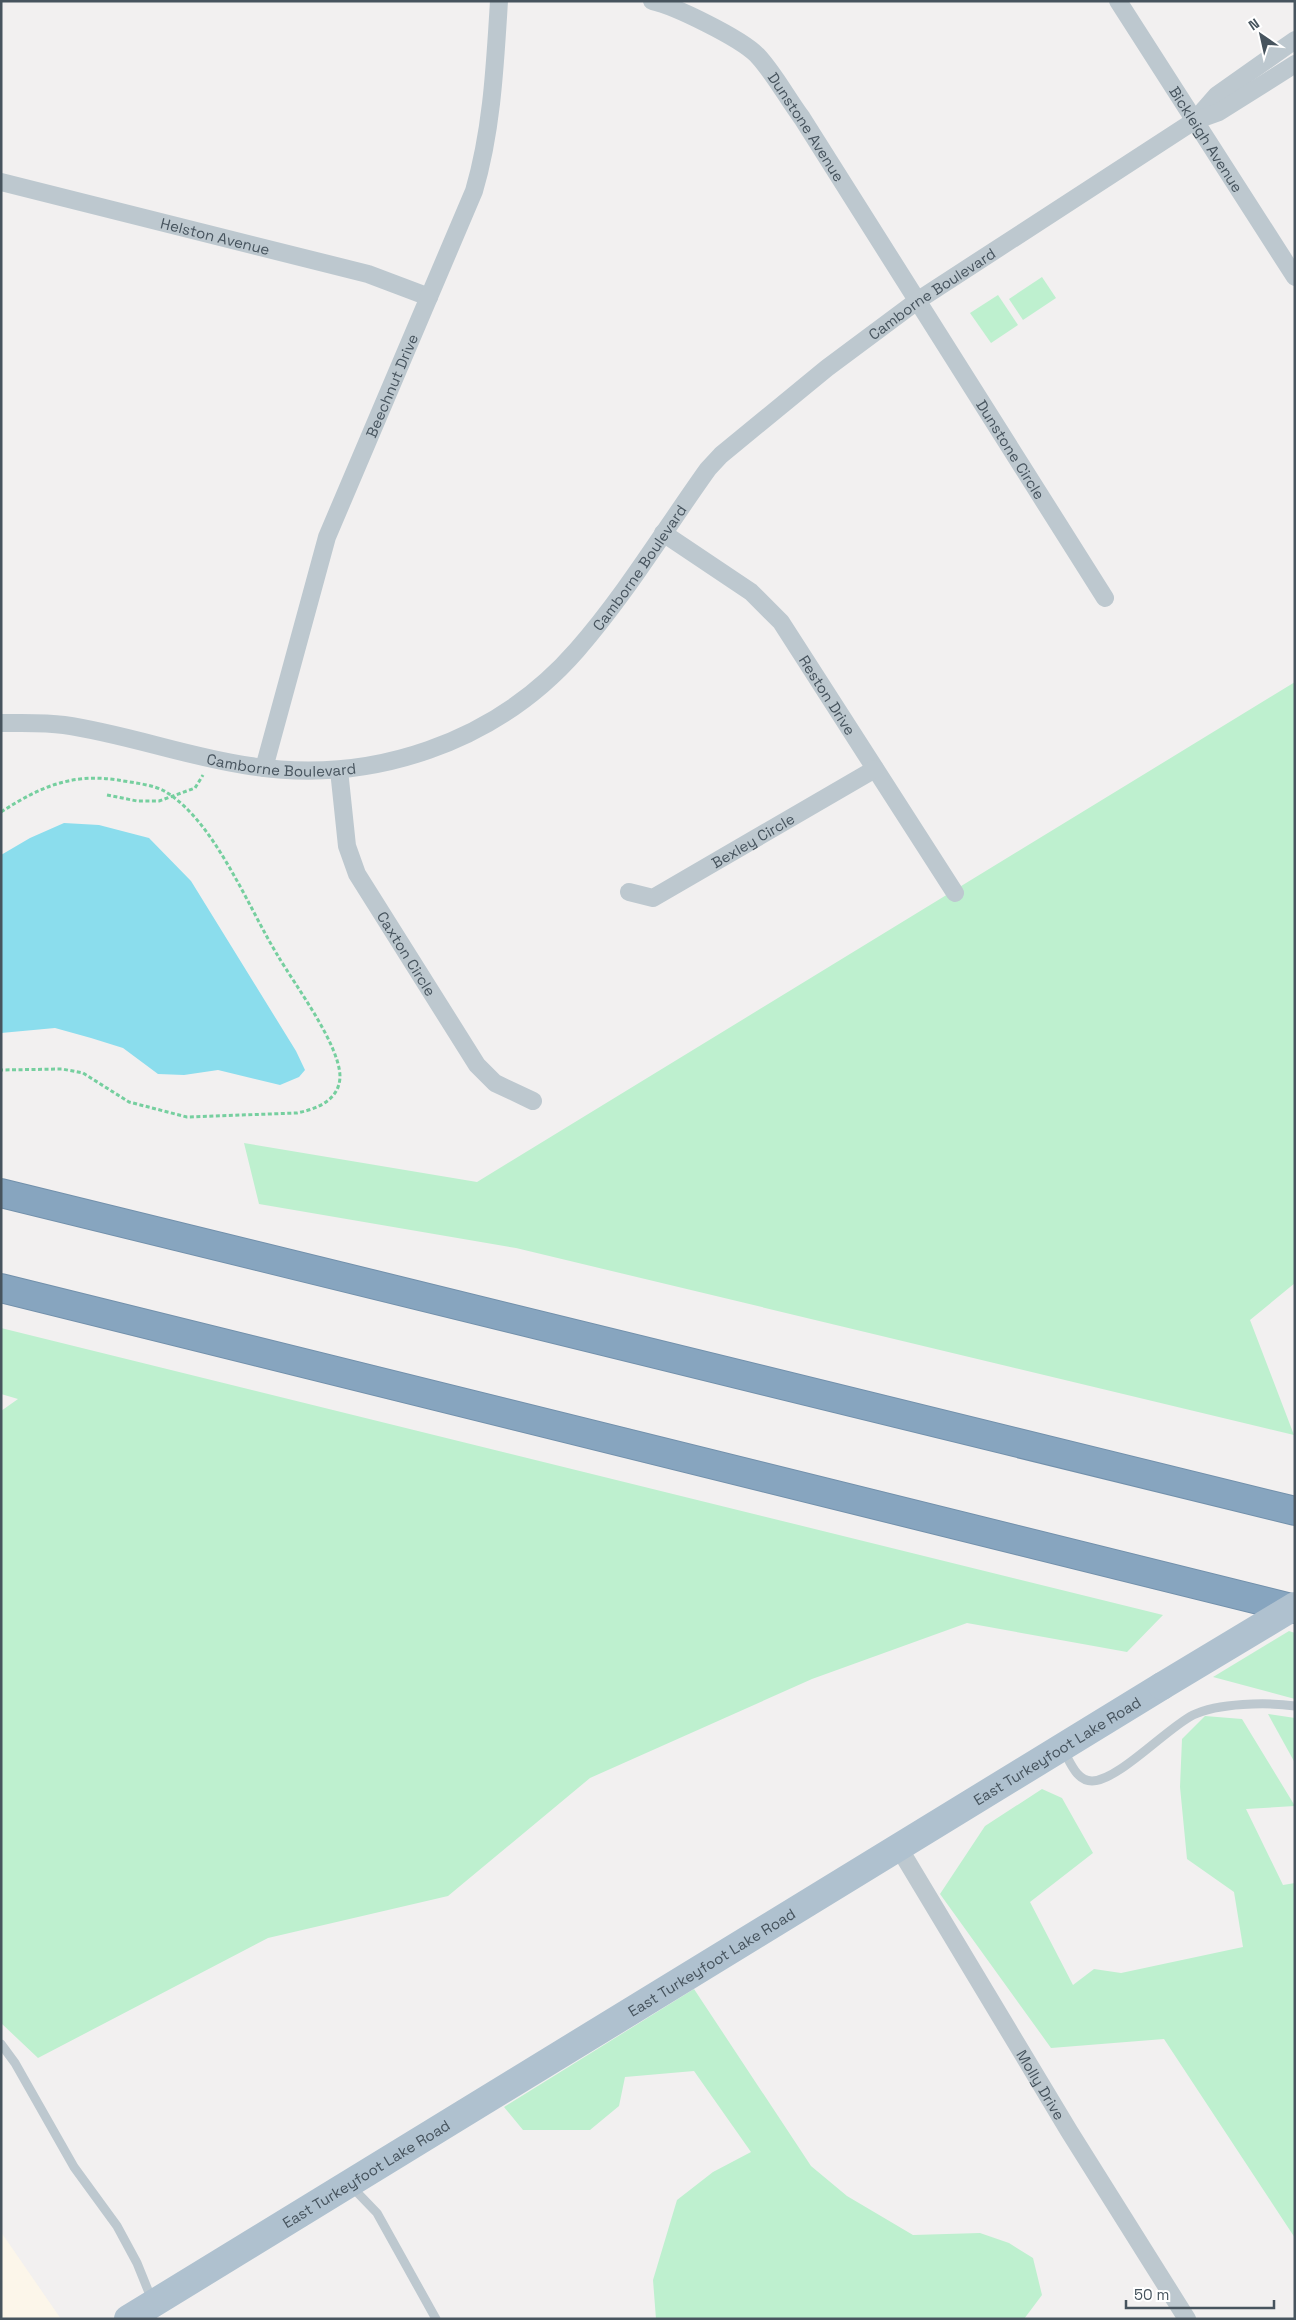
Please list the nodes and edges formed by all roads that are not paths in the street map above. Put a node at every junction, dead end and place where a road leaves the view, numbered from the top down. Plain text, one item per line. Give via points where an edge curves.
1 (499, 1) edge
2 (652, 1) edge
3 (1118, 1) edge
4 (1295, 40) edge
5 (1295, 64) edge
6 (1194, 121) junction
7 (1, 182) edge
8 (1295, 277) edge
9 (429, 297) junction
10 (917, 301) junction
11 (663, 533) junction
12 (1105, 598) dead end
13 (1, 723) edge
14 (264, 768) junction
15 (875, 769) junction
16 (339, 770) junction
17 (628, 892) dead end
18 (955, 893) dead end
19 (533, 1101) dead end
20 (1, 1193) edge
21 (1, 1288) edge
22 (1295, 1512) edge
23 (1295, 1608) edge
24 (1295, 1706) edge
25 (1062, 1747) junction
26 (899, 1848) junction
27 (1, 2044) edge
28 (349, 2184) junction
29 (153, 2303) junction
30 (128, 2319) edge
31 (436, 2319) edge
32 (1187, 2319) edge

1 - 9 street, Beechnut Drive via 490,107 479,173
2 - 10 street, Dunstone Avenue via 677,9 716,29 756,55 802,118
3 - 6 street, Bickleigh Avenue
4 - 6 street, Camborne Boulevard via 1217,95
5 - 6 street, Camborne Boulevard via 1219,112
6 - 8 street, Bickleigh Avenue
6 - 10 street, Camborne Boulevard
7 - 9 street, Helston Avenue via 368,274
9 - 14 street, Beechnut Drive via 327,537
10 - 11 street, Camborne Boulevard via 827,368 721,455
10 - 12 street, Dunstone Circle
11 - 15 street, Reston Drive via 751,592 780,622
11 - 16 street, Camborne Boulevard via 578,650 521,703 486,725 411,757
13 - 14 street, Camborne Boulevard via 62,724
14 - 16 street, Camborne Boulevard
15 - 17 street, Bexley Circle via 653,898
15 - 18 street, Reston Drive
16 - 19 street, Caxton Circle via 347,846 357,874 478,1065 495,1083
20 - 22 highway
21 - 23 highway
23 - 25 main road, East Turkeyfoot Lake Road, bridge
24 - 25 lane via 1222,1706 1208,1709 1179,1723 1127,1764 1097,1781 1079,1777
25 - 26 main road, East Turkeyfoot Lake Road
26 - 28 main road, East Turkeyfoot Lake Road
26 - 32 street, Molly Drive via 1064,2123
27 - 29 lane via 74,2167 117,2226
28 - 29 main road, East Turkeyfoot Lake Road
28 - 31 lane via 377,2214
29 - 30 main road, East Turkeyfoot Lake Road

